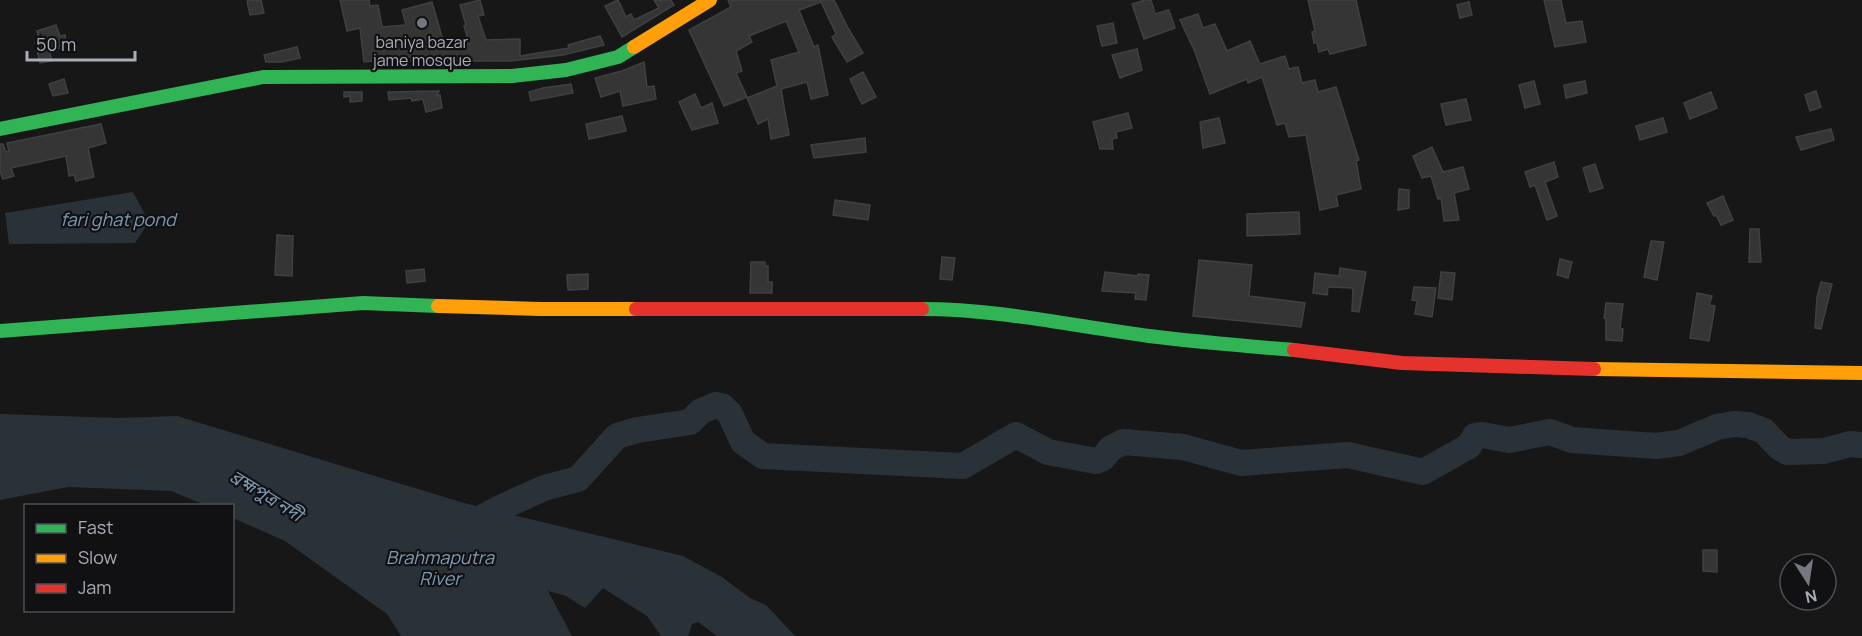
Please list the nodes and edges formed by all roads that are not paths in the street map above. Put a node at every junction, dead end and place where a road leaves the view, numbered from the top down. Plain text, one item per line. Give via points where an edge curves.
1 (710, 0) edge
2 (689, 6) edge
3 (0, 129) edge
4 (0, 331) edge
5 (1862, 373) edge

1 - 2 street
2 - 3 street via 618,57 566,70 512,76 264,77
4 - 5 street via 363,303 540,309 947,309 1054,320 1149,336 1402,363

